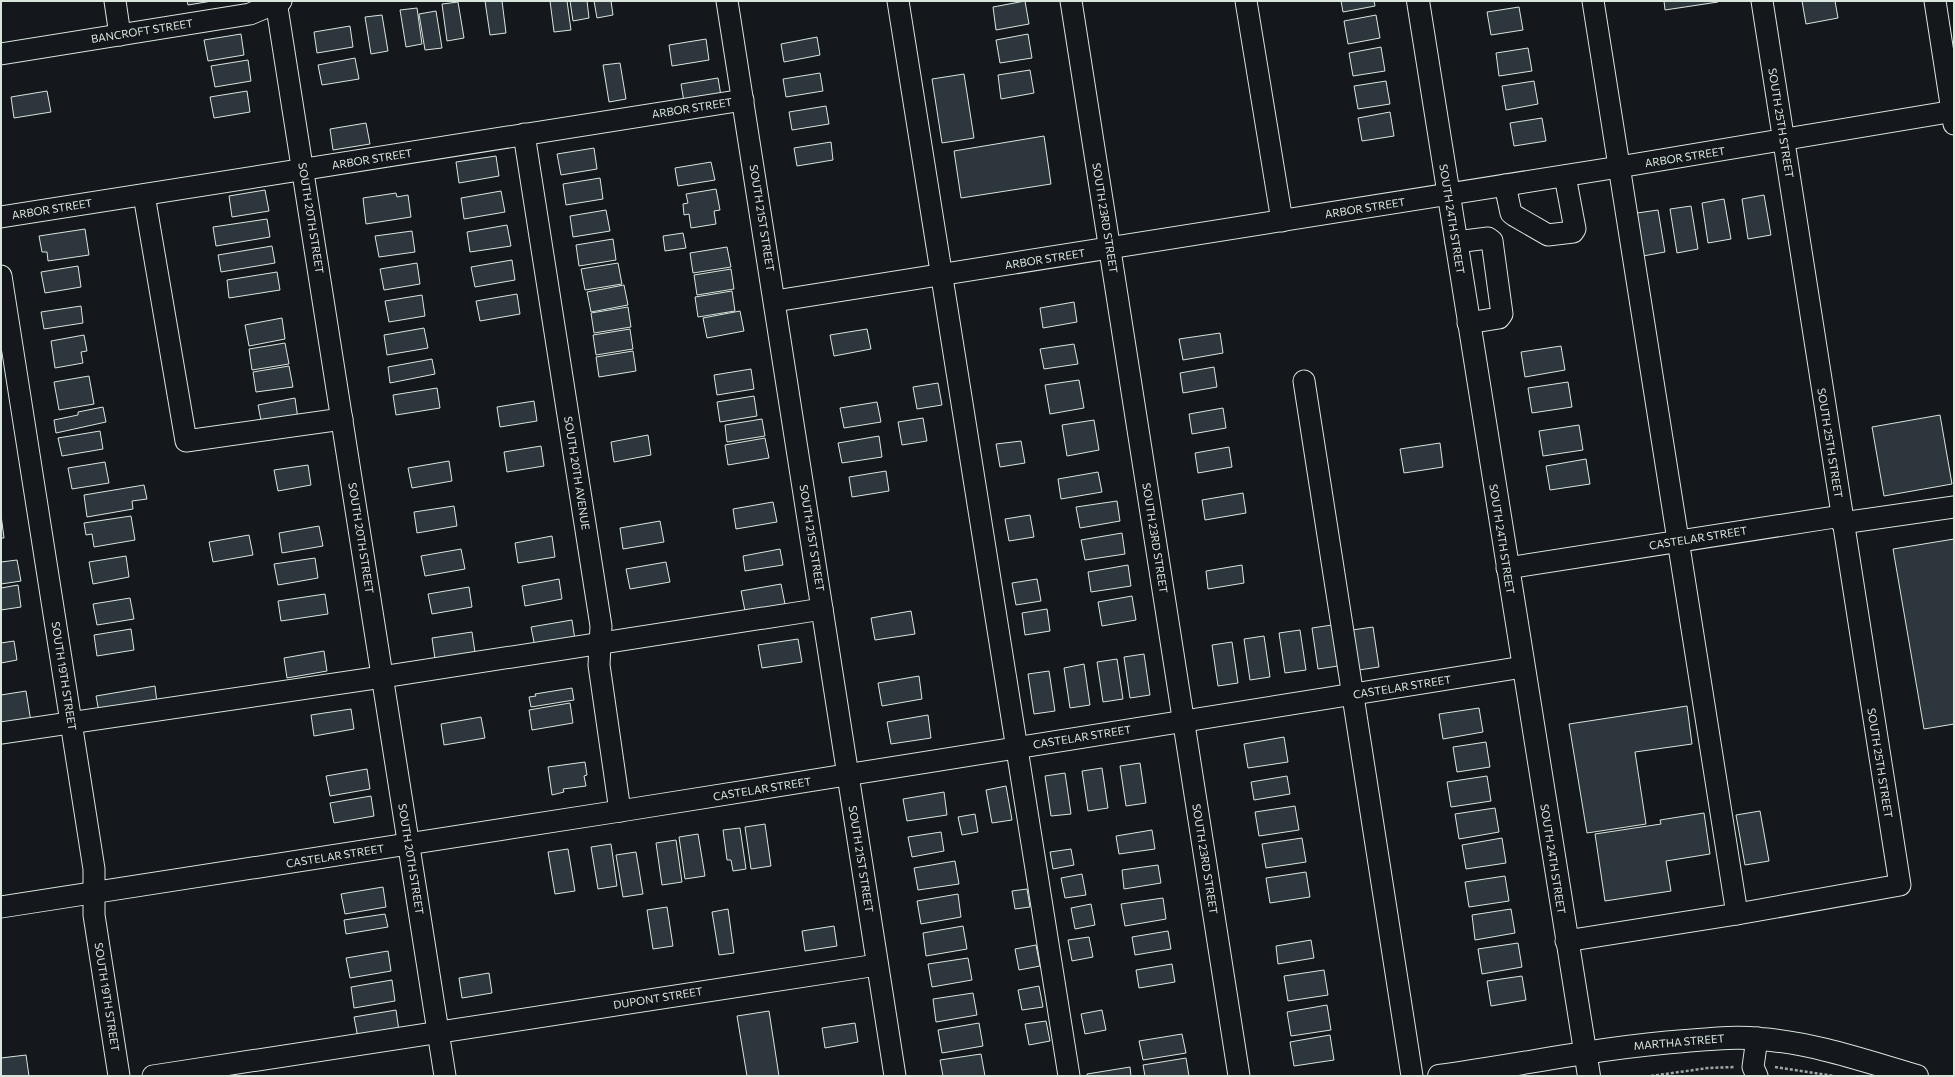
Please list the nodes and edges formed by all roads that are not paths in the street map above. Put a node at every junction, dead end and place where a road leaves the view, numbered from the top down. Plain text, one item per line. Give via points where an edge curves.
1 (115, 1) edge
2 (727, 1) edge
3 (898, 1) edge
4 (1071, 1) edge
5 (1246, 1) edge
6 (1418, 1) edge
7 (1593, 1) edge
8 (1762, 1) edge
9 (1935, 1) edge
10 (278, 2) edge
11 (120, 35) junction
12 (1, 54) edge
13 (743, 100) junction
14 (1953, 116) edge
15 (524, 134) junction
16 (1784, 140) junction
17 (1619, 167) junction
18 (303, 170) junction
19 (1565, 176) junction
20 (1505, 185) junction
21 (1449, 194) junction
22 (144, 195) junction
23 (1, 217) edge
24 (1282, 221) junction
25 (1456, 242) junction
26 (1110, 248) junction
27 (941, 275) junction
28 (1, 276) edge
29 (775, 302) junction
30 (1468, 323) junction
31 (1304, 381) dead end
32 (342, 419) junction
33 (1954, 507) edge
34 (1842, 519) junction
35 (1677, 541) junction
36 (1506, 568) junction
37 (822, 609) junction
38 (600, 642) junction
39 (1523, 668) junction
40 (382, 677) junction
41 (1353, 694) junction
42 (1184, 721) junction
43 (71, 722) junction
44 (1, 733) edge
45 (1017, 748) junction
46 (848, 775) junction
47 (620, 811) junction
48 (408, 845) junction
49 (94, 893) junction
50 (1, 907) edge
51 (1736, 914) junction
52 (1566, 941) junction
53 (877, 965) junction
54 (438, 1032) junction
55 (1757, 1038) junction
56 (1585, 1052) junction
57 (1879, 1071) edge
58 (119, 1076) edge
59 (153, 1076) edge
60 (445, 1076) edge
61 (895, 1076) edge
62 (1069, 1076) edge
63 (1239, 1076) edge
64 (1412, 1076) edge
65 (1445, 1076) edge
66 (1588, 1076) edge
67 (1757, 1076) edge
68 (1917, 1076) edge

1 - 11 street
2 - 13 street, SOUTH 21ST STREET
3 - 27 street
4 - 26 street, SOUTH 23RD STREET
5 - 24 street
6 - 21 main road, SOUTH 24TH STREET
7 - 17 street
8 - 16 street, SOUTH 25TH STREET
9 - 14 street
10 - 11 street, BANCROFT STREET via 250,14
10 - 18 street, SOUTH 20TH STREET
11 - 12 street, BANCROFT STREET
13 - 15 street, ARBOR STREET
13 - 29 street, SOUTH 21ST STREET
14 - 16 street, ARBOR STREET
15 - 18 street, ARBOR STREET
15 - 38 street, SOUTH 20TH AVENUE via 601,626
16 - 17 street, ARBOR STREET
16 - 34 street, SOUTH 25TH STREET
17 - 19 street, ARBOR STREET
17 - 35 street
18 - 22 street, ARBOR STREET
18 - 32 street, SOUTH 20TH STREET
19 - 20 street, ARBOR STREET
19 - 20 street via 1575,229 1573,232 1548,235 1515,216 1511,213
20 - 21 street, ARBOR STREET
21 - 24 street, ARBOR STREET
21 - 25 main road, SOUTH 24TH STREET
22 - 23 street, ARBOR STREET
22 - 32 street via 186,441
24 - 26 street, ARBOR STREET
25 - 30 main road, SOUTH 24TH STREET
25 - 30 street via 1488,238 1492,241 1502,314 1499,318
26 - 27 street, ARBOR STREET
26 - 42 street, SOUTH 23RD STREET
27 - 29 street, ARBOR STREET
27 - 45 street
28 - 43 street, SOUTH 19TH STREET
29 - 37 street, SOUTH 21ST STREET
30 - 36 main road, SOUTH 24TH STREET
31 - 41 street
32 - 40 street, SOUTH 20TH STREET
33 - 34 street, CASTELAR STREET
34 - 35 street, CASTELAR STREET
34 - 51 street, SOUTH 25TH STREET via 1900,885
35 - 36 street, CASTELAR STREET
35 - 51 street
36 - 39 main road, SOUTH 24TH STREET
37 - 38 street
37 - 46 street, SOUTH 21ST STREET
38 - 40 street
38 - 47 street, SOUTH 20TH AVENUE via 599,665
39 - 41 street, CASTELAR STREET
39 - 52 main road, SOUTH 24TH STREET
40 - 43 street
40 - 48 street, SOUTH 20TH STREET
41 - 42 street, CASTELAR STREET
41 - 64 street
42 - 45 street, CASTELAR STREET
42 - 63 street, SOUTH 23RD STREET
43 - 44 street
43 - 49 street, SOUTH 19TH STREET via 94,869
45 - 46 street, CASTELAR STREET
45 - 62 street
46 - 47 street, CASTELAR STREET
46 - 53 street, SOUTH 21ST STREET
47 - 48 street, CASTELAR STREET
48 - 49 street, CASTELAR STREET
48 - 54 street, SOUTH 20TH STREET
49 - 50 street, CASTELAR STREET
49 - 58 street, SOUTH 19TH STREET via 94,915
51 - 52 street
52 - 56 main road, SOUTH 24TH STREET
53 - 54 street, DUPONT STREET
53 - 61 street, SOUTH 21ST STREET
54 - 59 street, DUPONT STREET
54 - 60 street, SOUTH 20TH STREET
55 - 56 main road, MARTHA STREET via 1649,1043
55 - 57 main road, MARTHA STREET via 1813,1046
55 - 67 street via 1753,1067
56 - 65 main road, MARTHA STREET
56 - 66 main road, SOUTH 24TH STREET
57 - 68 main road, MARTHA STREET

